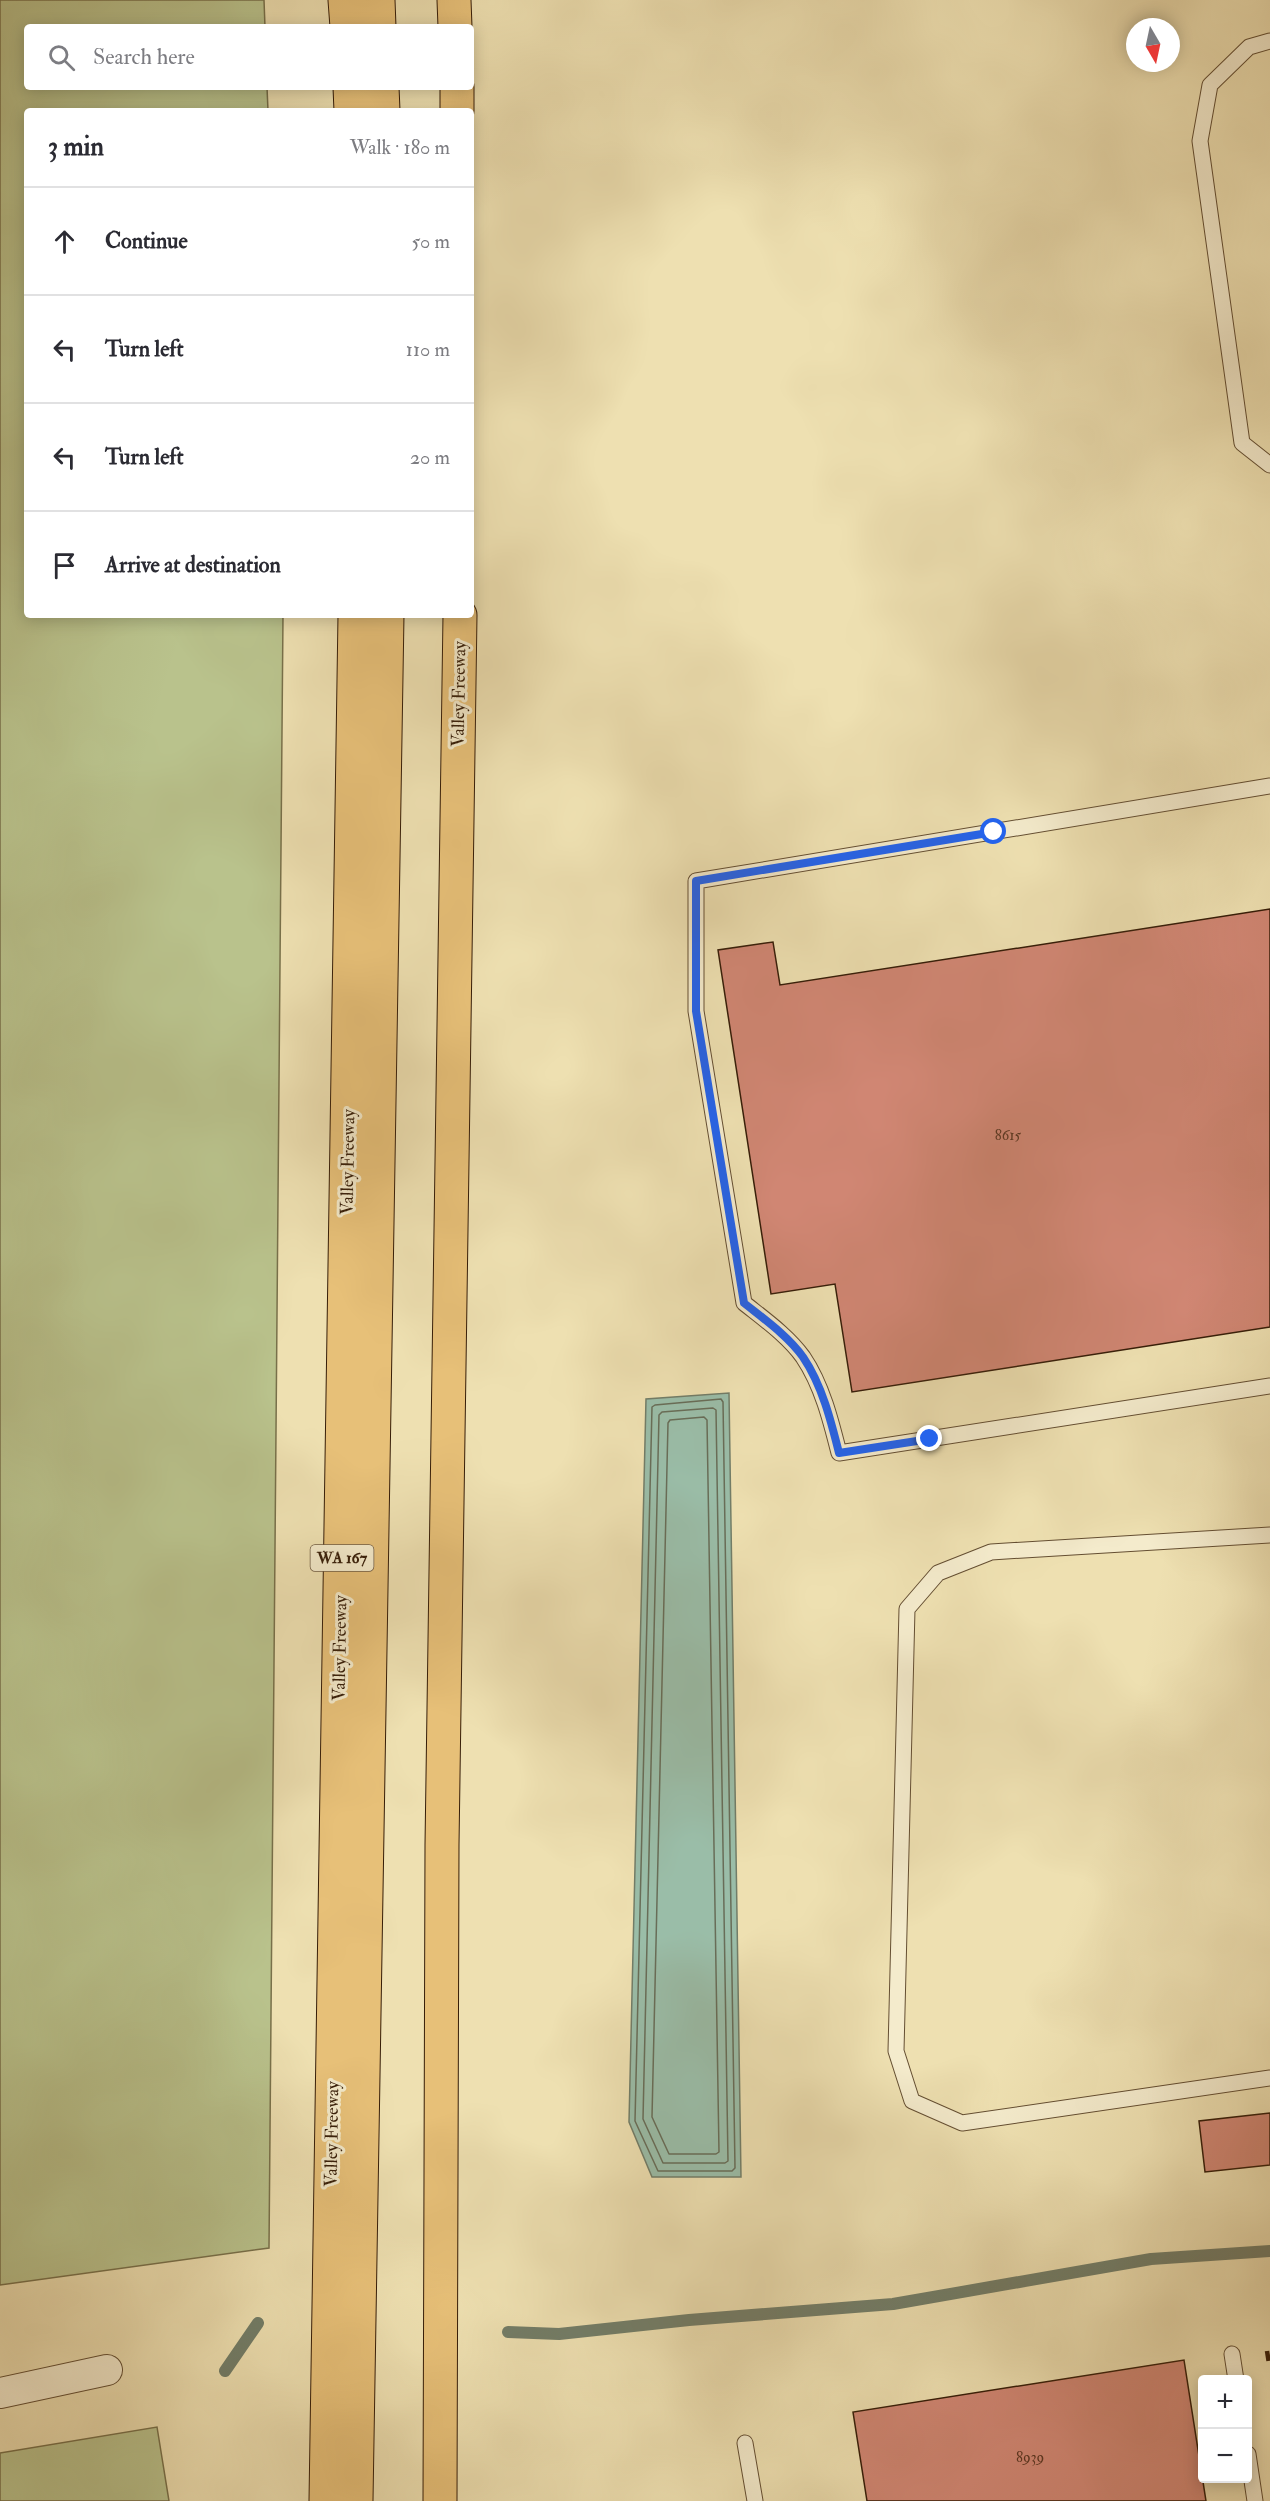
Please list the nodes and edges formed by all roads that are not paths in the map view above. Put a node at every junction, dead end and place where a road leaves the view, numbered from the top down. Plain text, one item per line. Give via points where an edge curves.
1 (345, 0) edge
2 (378, 0) edge
3 (454, 0) edge
4 (347, 24) edge
5 (379, 24) edge
6 (455, 24) edge
7 (1270, 40) edge
8 (350, 90) edge
9 (382, 90) edge
10 (457, 90) edge
11 (351, 108) edge
12 (383, 108) edge
13 (457, 108) edge
14 (1270, 465) edge
15 (355, 618) edge
16 (387, 618) edge
17 (460, 618) edge
18 (1270, 786) edge
19 (1270, 1386) edge
20 (1270, 1535) edge
21 (1270, 2078) edge
22 (1232, 2354) dead end
23 (107, 2370) dead end
24 (1235, 2375) edge
25 (0, 2393) edge
26 (745, 2443) dead end
27 (1252, 2481) edge
28 (326, 2501) edge
29 (356, 2501) edge
30 (440, 2501) edge
31 (754, 2501) edge
32 (1255, 2501) edge

1 - 4 highway
2 - 5 highway
3 - 6 highway
7 - 14 lane via 1249,47 1210,85 1200,141 1242,443
8 - 11 highway
9 - 12 highway
10 - 13 highway
15 - 28 highway, Valley Freeway / WA 167
16 - 29 highway
17 - 30 highway, Valley Freeway via 442,1845
18 - 19 lane via 696,881 696,1011 744,1303 803,1357 828,1411 839,1453
20 - 21 lane via 991,1551 938,1573 907,1609 896,2050 912,2101 962,2122
22 - 24 lane
23 - 25 street
26 - 31 lane
27 - 32 lane

